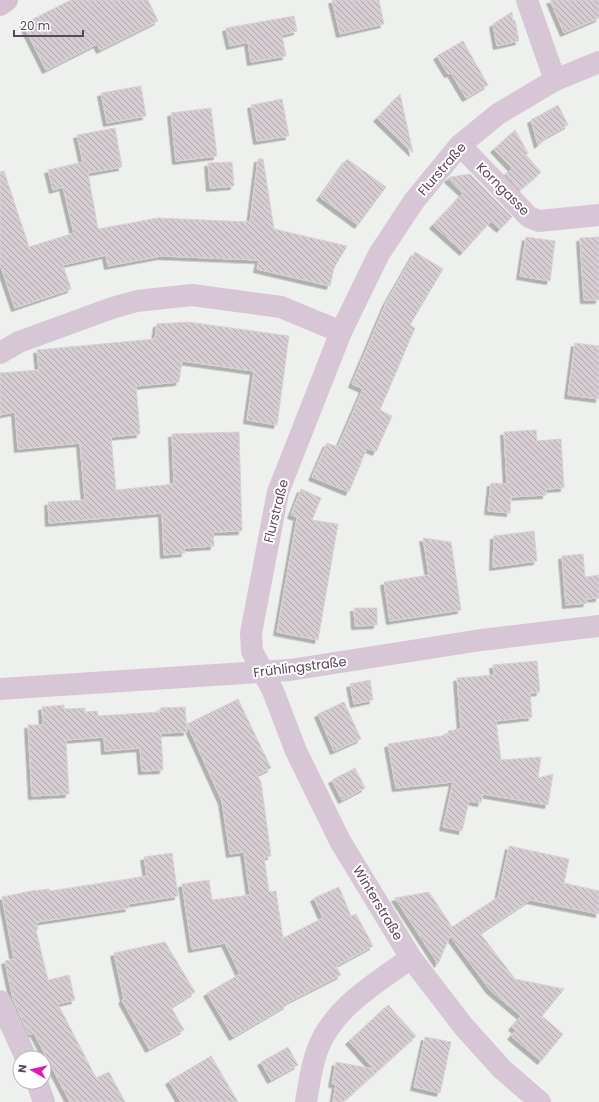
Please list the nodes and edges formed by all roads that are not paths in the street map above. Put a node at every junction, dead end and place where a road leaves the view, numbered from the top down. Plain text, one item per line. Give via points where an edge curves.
1 (7, 0) edge
2 (527, 0) edge
3 (0, 5) edge
4 (599, 62) edge
5 (555, 80) junction
6 (460, 145) junction
7 (599, 215) edge
8 (341, 332) junction
9 (0, 352) edge
10 (599, 626) edge
11 (262, 673) junction
12 (0, 689) edge
13 (411, 958) junction
14 (0, 1001) edge
15 (22, 1050) edge
16 (39, 1090) edge
17 (44, 1102) edge
18 (306, 1102) edge
19 (540, 1102) edge

1 - 3 street
2 - 5 street
4 - 5 street, Flurstraße
5 - 6 street, Flurstraße via 498,114
6 - 7 street, Korngasse via 529,217 539,220
6 - 8 street, Flurstraße via 414,200 379,254
8 - 9 street via 280,307 192,295 137,301 112,308 19,342
8 - 11 street, Flurstraße via 278,492 251,633 252,651
10 - 11 street, Frühlingstraße via 480,640
11 - 12 street, Frühlingstraße
11 - 13 street, Winterstraße via 273,691 296,751 340,841
13 - 18 street via 358,995 331,1024 317,1051
13 - 19 street, Winterstraße via 464,1027 502,1068
14 - 15 street
16 - 17 street

